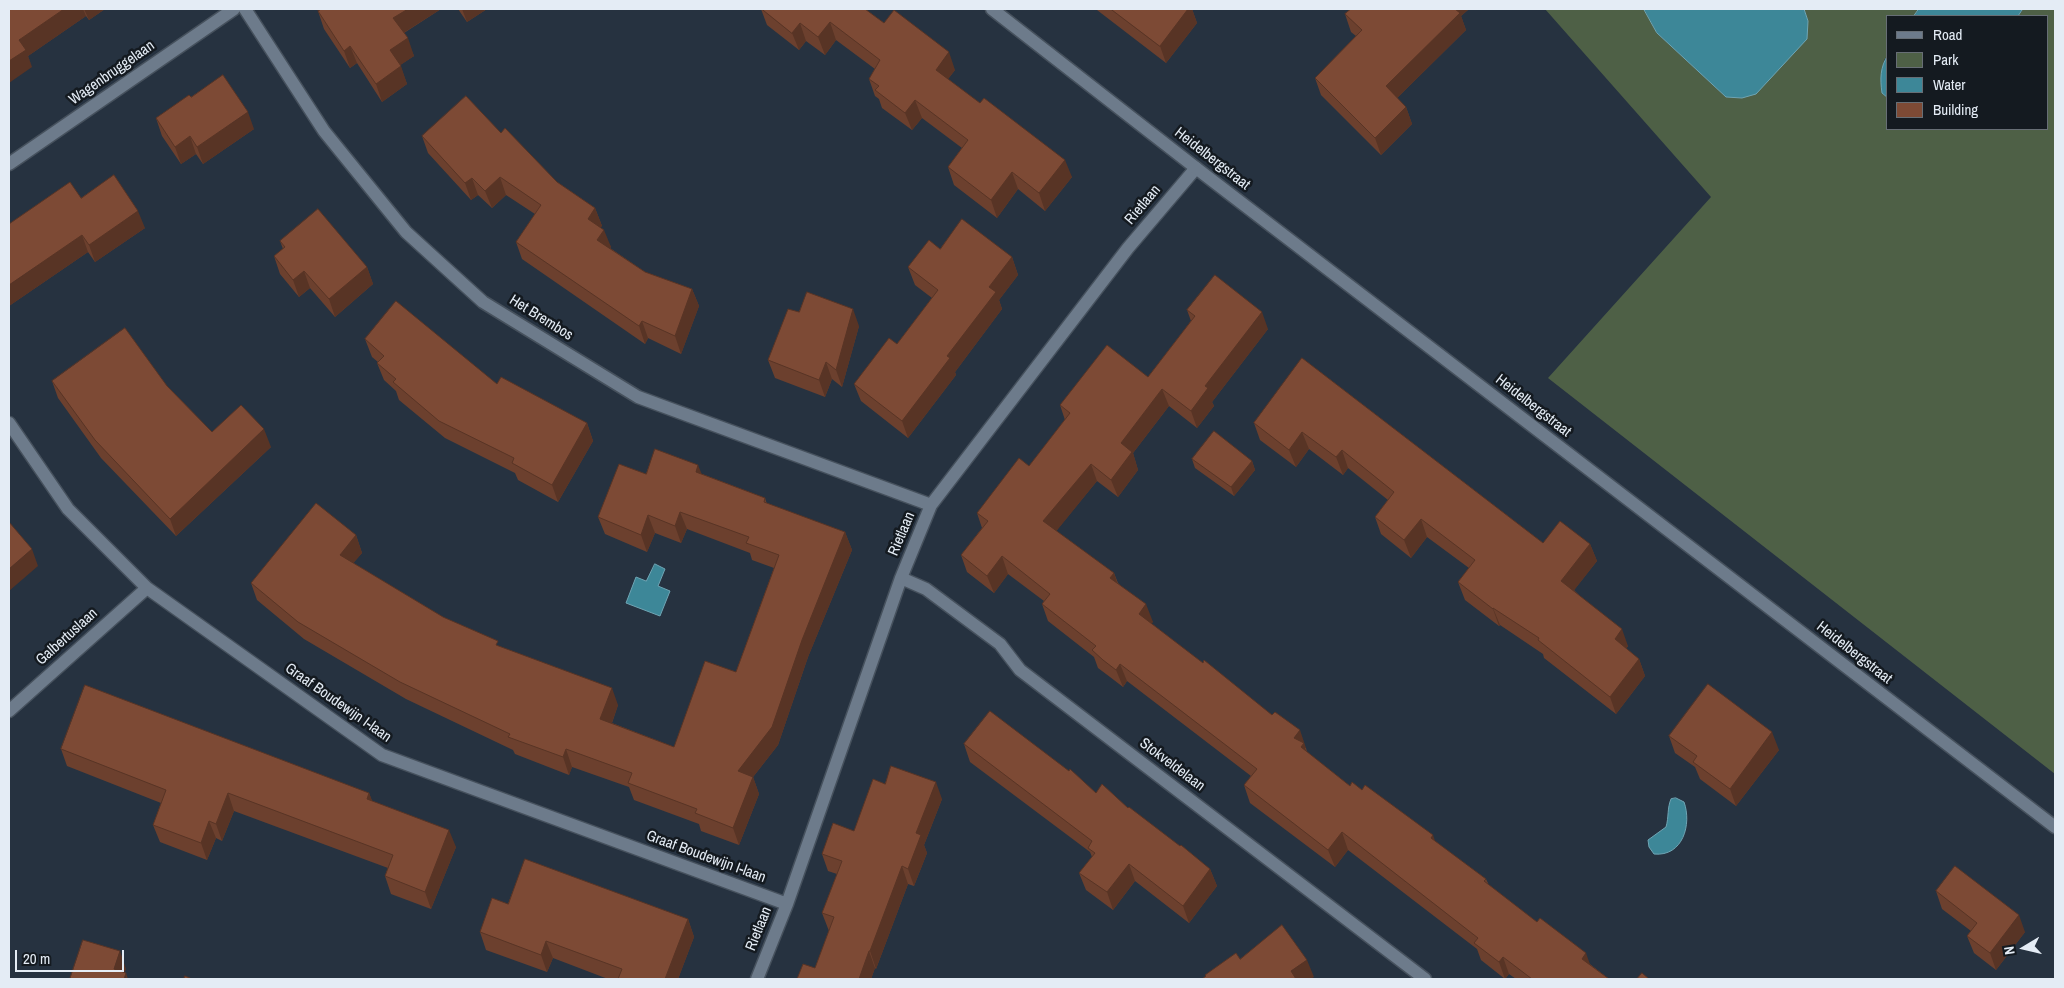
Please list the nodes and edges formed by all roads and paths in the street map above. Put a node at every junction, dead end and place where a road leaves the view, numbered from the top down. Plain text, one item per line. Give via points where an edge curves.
1 (234, 9) edge
2 (245, 9) edge
3 (992, 9) edge
4 (9, 164) edge
5 (1196, 168) junction
6 (9, 423) edge
7 (931, 505) junction
8 (901, 578) junction
9 (148, 588) junction
10 (9, 711) edge
11 (2055, 827) edge
12 (787, 904) junction
13 (757, 979) edge
14 (1425, 979) edge

1 - 4 street, Wagenbruggelaan
2 - 7 street, Het Brembos via 324,131 406,232 484,302 638,397
3 - 5 street, Heidelbergstraat
5 - 7 street, Rietlaan via 1128,248
5 - 11 street, Heidelbergstraat
6 - 9 street, Graaf Boudewijn I-laan via 68,508
7 - 8 street, Rietlaan
8 - 12 street, Rietlaan
8 - 14 street, Stokveldelaan via 926,588 1000,644 1020,670
9 - 10 street, Galbertuslaan
9 - 12 street, Graaf Boudewijn I-laan via 382,755
12 - 13 street, Rietlaan

